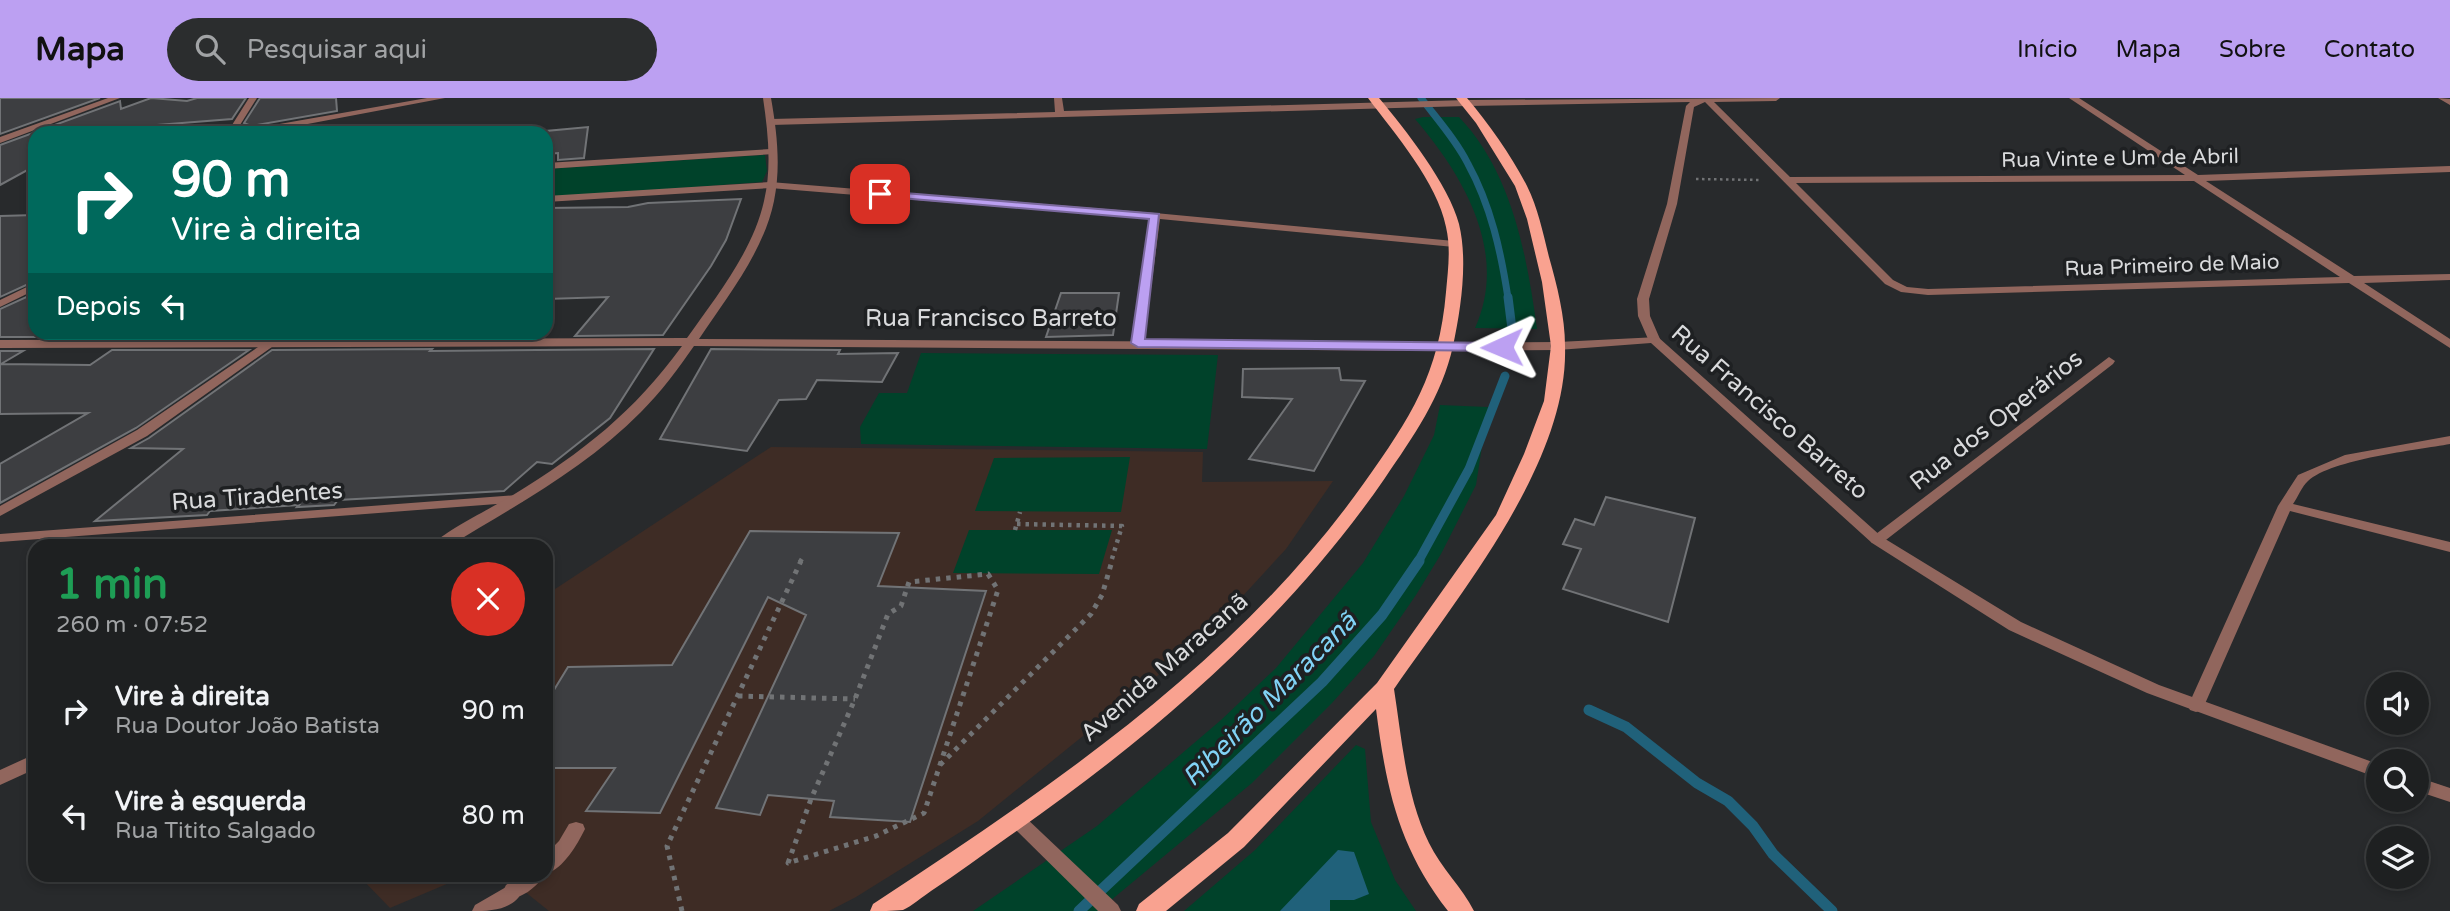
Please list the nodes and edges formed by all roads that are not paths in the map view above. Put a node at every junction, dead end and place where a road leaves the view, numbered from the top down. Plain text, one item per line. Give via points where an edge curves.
1 (116, 98) edge
2 (253, 98) edge
3 (441, 98) edge
4 (767, 98) edge
5 (1058, 98) edge
6 (1776, 98) edge
7 (2073, 98) edge
8 (2442, 98) edge
9 (1703, 99) edge
10 (1377, 102) edge
11 (1460, 102) edge
12 (2450, 102) edge
13 (1060, 114) junction
14 (771, 122) junction
15 (40, 126) edge
16 (235, 126) edge
17 (284, 126) edge
18 (28, 131) edge
19 (0, 141) edge
20 (771, 152) junction
21 (553, 166) edge
22 (2450, 169) edge
23 (2198, 178) junction
24 (1790, 180) junction
25 (770, 185) junction
26 (553, 199) edge
27 (1155, 216) junction
28 (1454, 244) junction
29 (2450, 277) edge
30 (2350, 279) junction
31 (28, 290) edge
32 (0, 304) edge
33 (1654, 339) junction
34 (278, 340) edge
35 (692, 342) junction
36 (274, 343) junction
37 (1138, 343) junction
38 (0, 344) edge
39 (2450, 344) edge
40 (1558, 346) junction
41 (1446, 347) junction
42 (2109, 361) dead end
43 (2450, 440) edge
44 (517, 499) junction
45 (2286, 506) junction
46 (0, 512) edge
47 (0, 538) edge
48 (450, 539) edge
49 (1878, 540) junction
50 (2450, 547) edge
51 (1384, 688) junction
52 (2196, 706) junction
53 (28, 764) edge
54 (2366, 767) edge
55 (0, 778) edge
56 (2429, 788) edge
57 (2450, 795) edge
58 (1018, 821) junction
59 (576, 829) dead end
60 (553, 859) edge
61 (525, 882) edge
62 (1110, 909) edge
63 (482, 911) edge
64 (882, 911) edge
65 (1149, 911) edge
66 (1462, 911) edge

1 - 15 street
2 - 16 street
3 - 17 street
4 - 14 street
5 - 13 street
6 - 9 street
7 - 23 street
8 - 12 street
9 - 11 street
9 - 24 street
9 - 33 street via 1690,106 1677,178 1643,299 1644,316
10 - 11 street
10 - 13 street
10 - 28 main road, Avenida Maracanã via 1443,199
11 - 40 main road via 1506,159 1521,186 1549,282
13 - 14 street
14 - 20 street
18 - 19 street
20 - 21 street
20 - 25 street
22 - 23 street, Rua Vinte e Um de Abril
23 - 24 street, Rua Vinte e Um de Abril
23 - 30 street
24 - 30 street, Rua Primeiro de Maio via 1897,287 1928,292
25 - 26 street
25 - 27 street
25 - 35 street via 766,214 755,239
27 - 28 street
27 - 37 street
28 - 41 main road, Avenida Maracanã via 1452,322
29 - 30 street, Rua Primeiro de Maio
30 - 39 street
31 - 32 street
33 - 40 street, Rua Francisco Barreto
33 - 49 street, Rua Francisco Barreto
34 - 36 street
35 - 36 street, Rua Francisco Barreto
35 - 37 street, Rua Francisco Barreto
35 - 44 street via 637,409
36 - 38 street, Rua Francisco Barreto
36 - 46 street via 142,433
37 - 41 street, Rua Francisco Barreto
40 - 41 street, Rua Francisco Barreto
40 - 51 main road via 1552,401 1505,515
41 - 58 main road, Avenida Maracanã via 1428,399 1373,486 1296,582 1235,646
42 - 49 street, Rua dos Operários
43 - 45 street via 2327,466 2303,478
44 - 47 street, Rua Tiradentes
44 - 48 street
45 - 50 street
45 - 52 street
49 - 52 street, Rua Francisco Barreto via 2015,626
51 - 65 main road via 1236,840
51 - 66 main road via 1407,821 1441,886
52 - 54 street, Rua Francisco Barreto
53 - 55 street
56 - 57 street
58 - 62 street
58 - 64 main road, Avenida Maracanã
59 - 60 street
61 - 63 street

